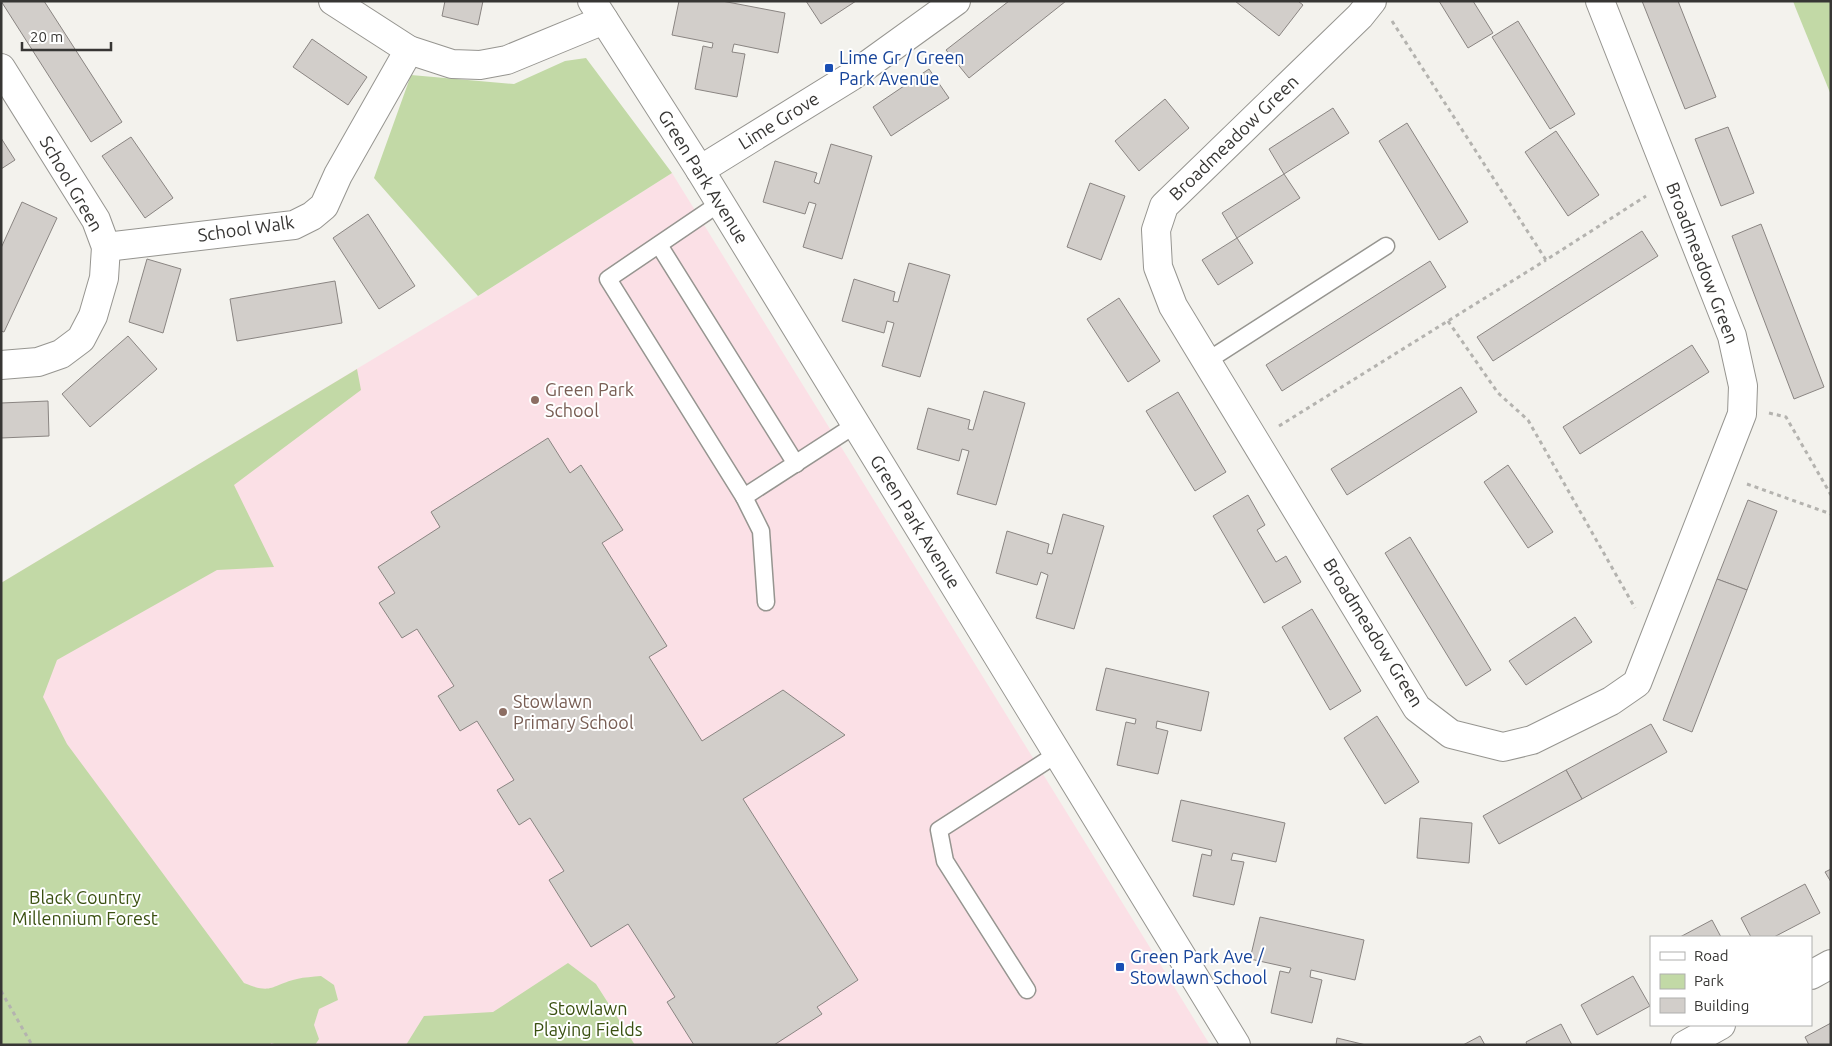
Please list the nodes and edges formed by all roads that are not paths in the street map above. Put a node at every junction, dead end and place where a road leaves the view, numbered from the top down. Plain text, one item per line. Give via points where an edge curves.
1 (332, 1) edge
2 (956, 1) edge
3 (1600, 1) edge
4 (1366, 9) edge
5 (598, 11) edge
6 (409, 50) junction
7 (1, 68) edge
8 (700, 170) junction
9 (720, 203) junction
10 (659, 244) junction
11 (1386, 246) dead end
12 (106, 247) junction
13 (1207, 361) junction
14 (1, 365) edge
15 (855, 425) junction
16 (796, 464) junction
17 (744, 497) junction
18 (766, 602) dead end
19 (1058, 754) junction
20 (1831, 964) edge
21 (1812, 974) edge
22 (1027, 990) dead end
23 (1719, 1026) edge
24 (1236, 1045) edge
25 (1685, 1045) edge

1 - 6 street
2 - 8 street, Lime Grove via 852,76
3 - 13 street, Broadmeadow Green via 1732,336 1743,386 1742,414 1637,683 1612,701 1532,740 1503,747 1451,734 1417,708
4 - 13 street, Broadmeadow Green via 1164,206 1156,230 1158,267 1173,306
5 - 6 street via 507,60 480,65 452,64
5 - 8 street, Green Park Avenue
6 - 12 street, School Walk via 338,175 324,206 312,216 294,224
7 - 12 street, School Green via 96,220
8 - 9 street, Green Park Avenue
9 - 10 lane
9 - 15 street, Green Park Avenue
10 - 16 lane
10 - 17 lane via 608,279
11 - 13 lane
12 - 14 street, School Green via 104,278 93,316 80,339 62,354 38,362
15 - 16 lane
15 - 19 street, Green Park Avenue
16 - 17 lane
17 - 18 lane via 761,531
19 - 22 lane via 939,830 945,861
19 - 24 street, Green Park Avenue
20 - 21 street
23 - 25 street

